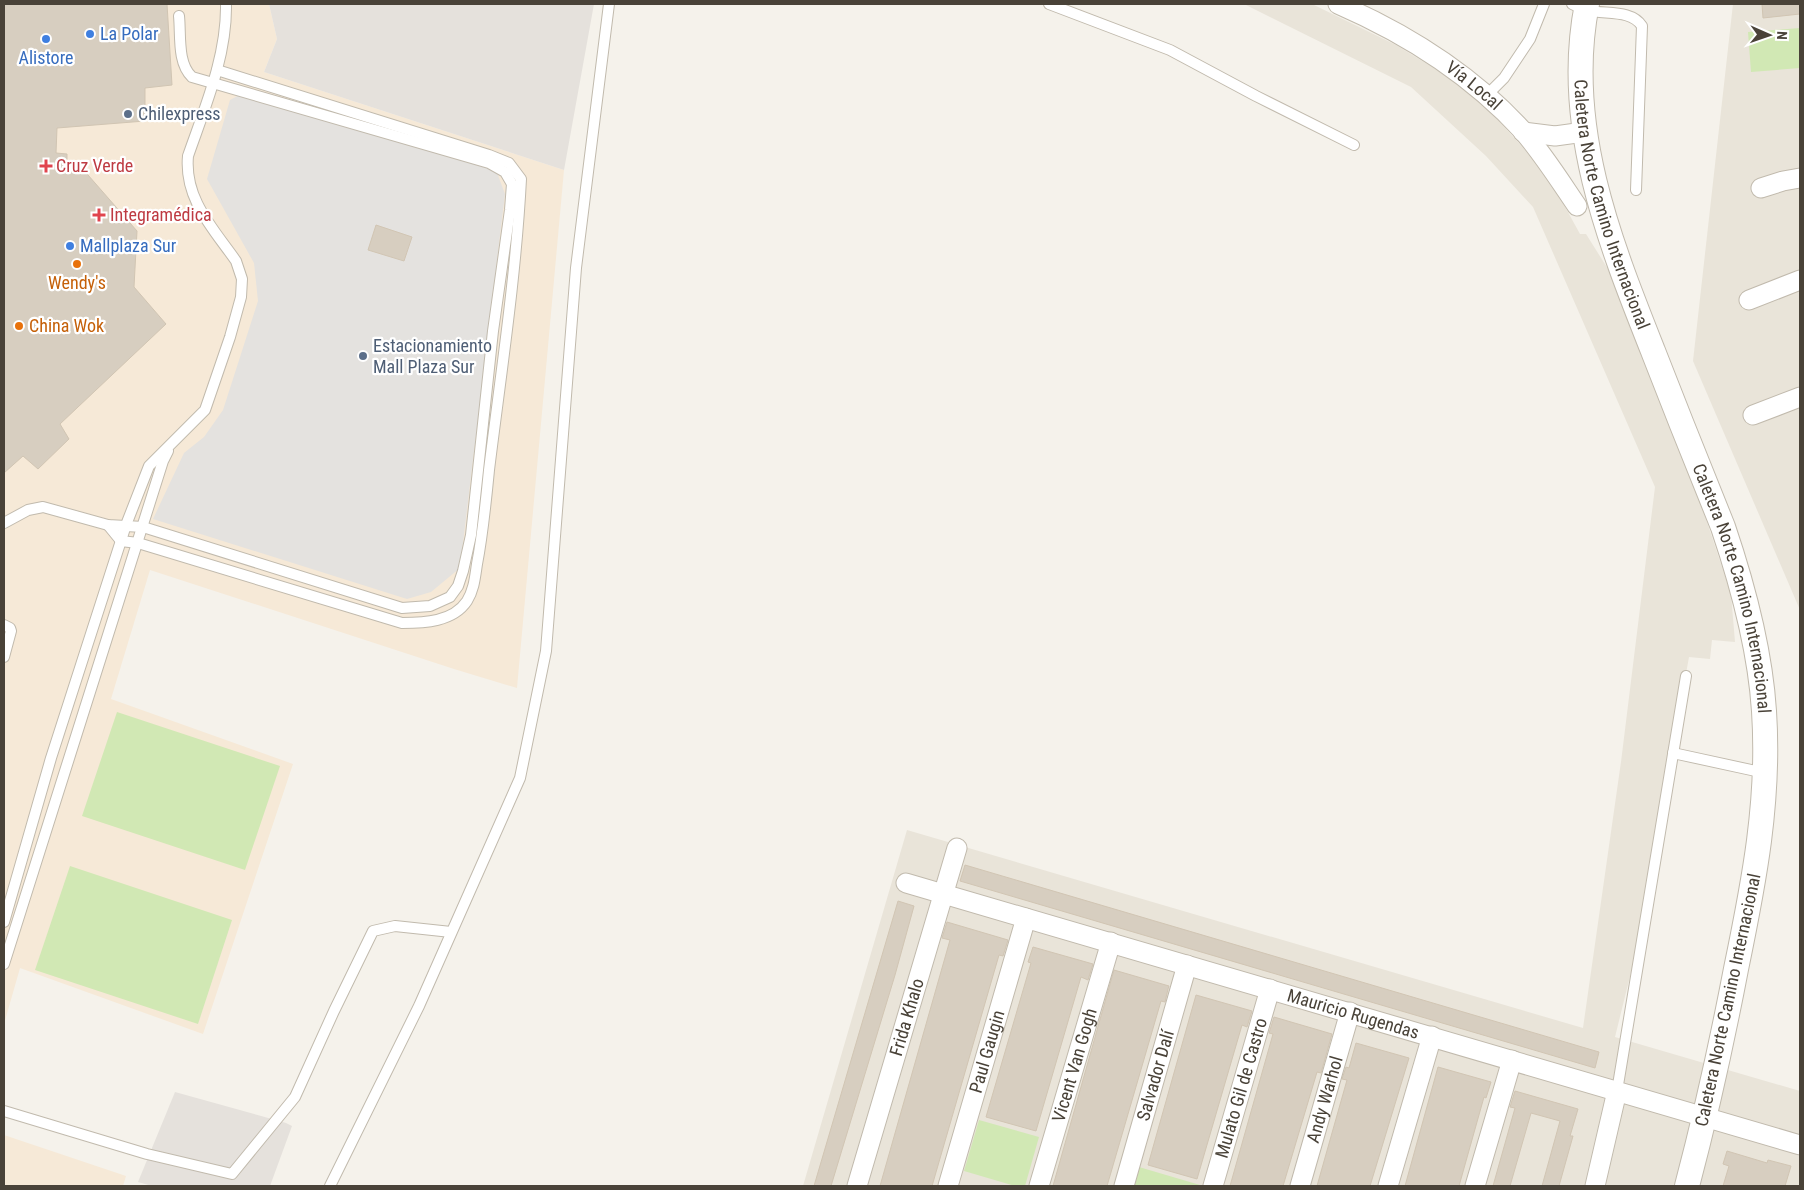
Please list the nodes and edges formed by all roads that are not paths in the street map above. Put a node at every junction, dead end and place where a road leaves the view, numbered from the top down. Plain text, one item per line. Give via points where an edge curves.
1 (226, 4) edge
2 (609, 4) edge
3 (1049, 4) edge
4 (1338, 4) edge
5 (1544, 4) edge
6 (1582, 6) edge
7 (179, 16) dead end
8 (217, 70) junction
9 (213, 83) junction
10 (1486, 96) junction
11 (1523, 132) junction
12 (1584, 132) junction
13 (1354, 145) dead end
14 (1800, 178) edge
15 (1761, 188) dead end
16 (1636, 190) dead end
17 (1577, 206) dead end
18 (1800, 280) edge
19 (1749, 300) dead end
20 (1800, 397) edge
21 (1753, 416) dead end
22 (174, 442) junction
23 (4, 523) edge
24 (108, 525) junction
25 (126, 525) junction
26 (143, 527) junction
27 (121, 540) junction
28 (138, 543) junction
29 (4, 625) edge
30 (4, 657) edge
31 (1686, 676) dead end
32 (1673, 753) junction
33 (1766, 774) junction
34 (957, 848) dead end
35 (4, 882) edge
36 (906, 883) dead end
37 (15, 886) junction
38 (27, 890) junction
39 (944, 894) junction
40 (1026, 918) junction
41 (4, 922) edge
42 (451, 932) junction
43 (1111, 942) junction
44 (4, 964) edge
45 (1187, 965) junction
46 (1270, 989) junction
47 (1350, 1012) junction
48 (1432, 1036) junction
49 (1512, 1060) junction
50 (1617, 1091) junction
51 (4, 1110) edge
52 (1704, 1117) junction
53 (1800, 1145) edge
54 (330, 1186) edge
55 (857, 1186) edge
56 (948, 1186) edge
57 (1039, 1186) edge
58 (1124, 1186) edge
59 (1213, 1186) edge
60 (1300, 1186) edge
61 (1388, 1186) edge
62 (1475, 1186) edge
63 (1595, 1186) edge
64 (1687, 1186) edge

1 - 8 lane
2 - 42 lane via 576,268 546,651 520,778
3 - 13 lane via 1170,50
4 - 10 street, Vía Local via 1395,30 1423,47
5 - 10 lane via 1530,38 1504,78
6 - 12 street, Caletera Norte Camino Internacional via 1580,66
6 - 16 lane via 1628,15 1642,26
7 - 9 lane via 186,71 192,77
8 - 9 lane
8 - 28 lane via 489,155 509,163 521,179 520,212 482,538 473,590 466,602 436,621 421,623 402,623
9 - 22 lane via 188,156 187,178 196,203 236,261 242,288 230,337 205,410
9 - 26 lane via 489,163 505,172 512,184 471,535 464,572 450,597 430,606 402,608
10 - 11 street, Vía Local
11 - 12 street via 1555,136
11 - 17 street, Vía Local
12 - 33 street, Caletera Norte Camino Internacional via 1594,183 1614,250 1723,527 1743,592 1761,681
14 - 15 street
18 - 19 street
20 - 21 street
22 - 25 lane via 149,466
22 - 26 lane via 163,461
23 - 24 lane via 28,510 43,507
24 - 25 lane
24 - 27 lane
25 - 26 lane
25 - 27 lane
26 - 28 lane
27 - 28 lane
27 - 37 lane via 51,758
28 - 38 lane
29 - 30 lane via 11,631
31 - 32 lane
32 - 33 lane
32 - 50 lane
33 - 52 street, Caletera Norte Camino Internacional via 1756,870
34 - 39 street, Frida Khalo
35 - 37 lane
36 - 39 street, Mauricio Rugendas
37 - 38 lane
37 - 41 lane
38 - 44 lane
39 - 40 street, Mauricio Rugendas
39 - 55 street, Frida Khalo
40 - 43 street, Mauricio Rugendas
40 - 56 street, Paul Gaugin
42 - 51 lane via 395,926 373,931 295,1097 232,1174 146,1154
42 - 54 lane via 419,1006
43 - 45 street, Mauricio Rugendas
43 - 57 street, Vicent Van Gogh
45 - 46 street, Mauricio Rugendas
45 - 58 street, Salvador Dalí
46 - 47 street, Mauricio Rugendas
46 - 59 street, Mulato Gil de Castro
47 - 48 street, Mauricio Rugendas
47 - 60 street, Andy Warhol
48 - 49 street, Mauricio Rugendas
48 - 61 street
49 - 50 street, Mauricio Rugendas
49 - 62 street
50 - 52 street, Mauricio Rugendas
50 - 63 street
52 - 53 street, Mauricio Rugendas
52 - 64 street, Caletera Norte Camino Internacional

